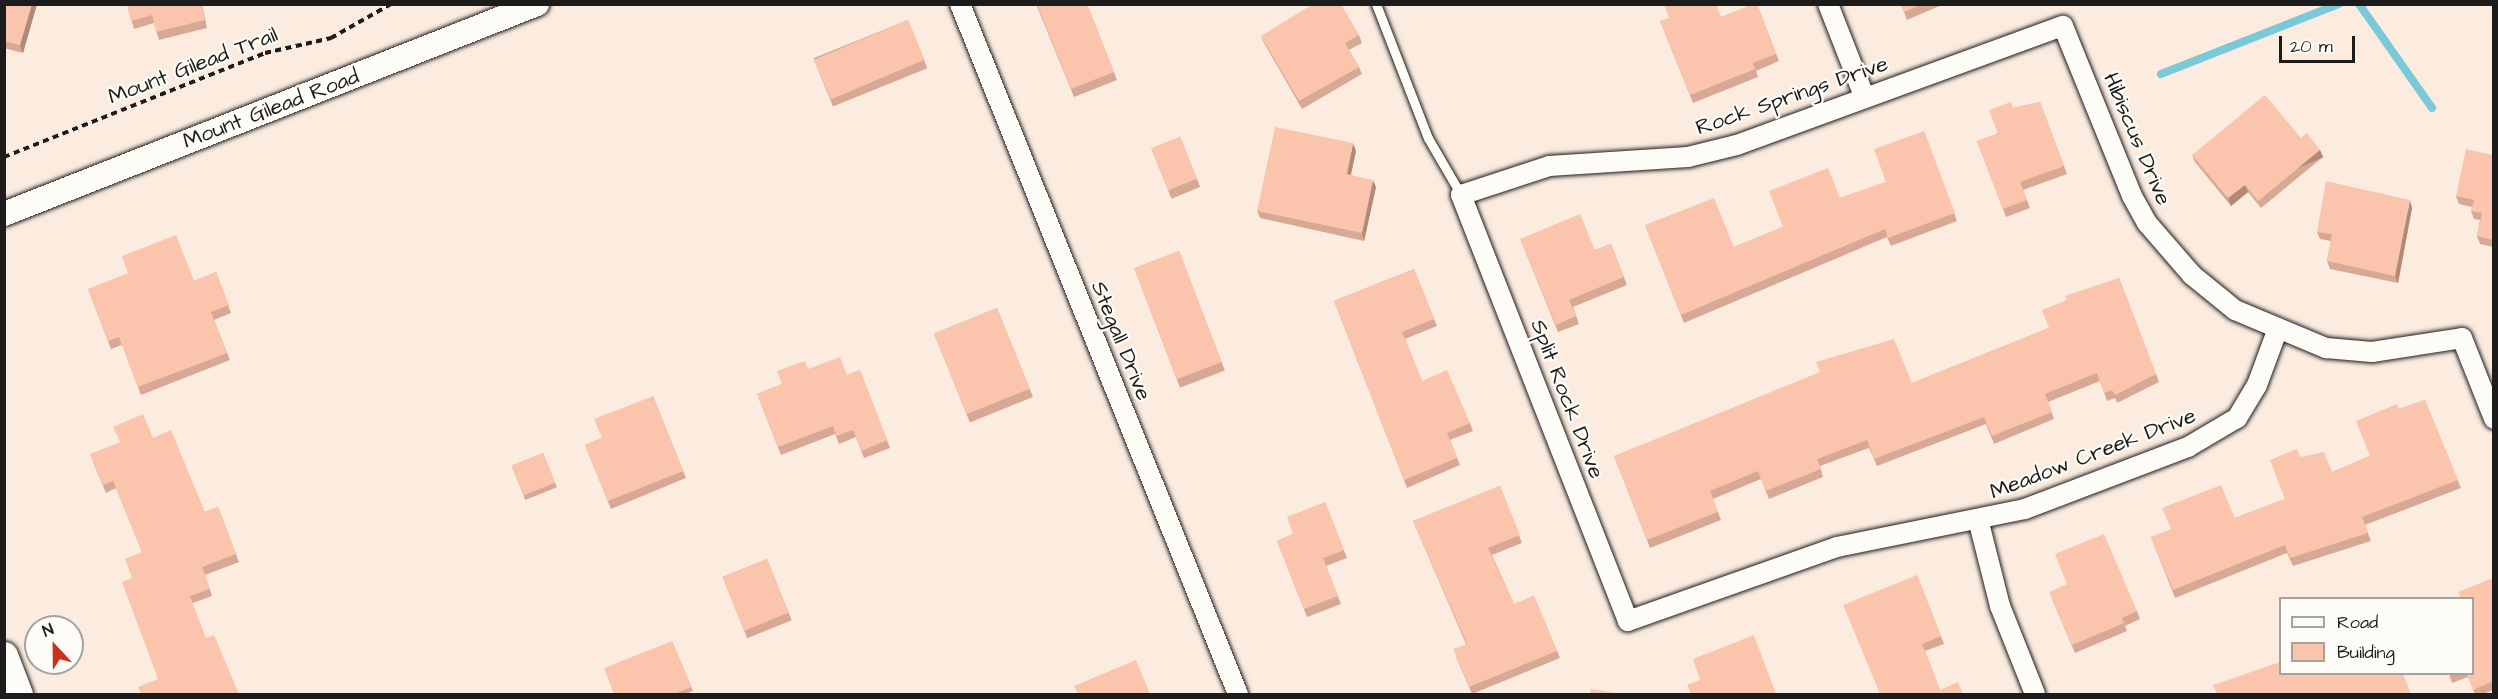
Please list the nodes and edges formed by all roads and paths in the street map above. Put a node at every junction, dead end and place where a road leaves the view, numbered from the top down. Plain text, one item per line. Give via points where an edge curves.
1 (391, 4) edge
2 (537, 4) edge
3 (960, 4) edge
4 (1376, 4) edge
5 (1828, 4) edge
6 (2063, 26) joint
7 (1864, 96) junction
8 (4, 157) edge
9 (1461, 195) junction
10 (4, 214) edge
11 (2277, 331) junction
12 (2493, 419) edge
13 (1979, 523) junction
14 (1628, 621) joint
15 (4, 655) edge
16 (19, 694) edge
17 (1238, 694) edge
18 (2035, 694) edge

1 - 8 path, Mount Gilead Trail via 331,38 265,53
2 - 10 street, Mount Gilead Road
3 - 17 street, Stegall Drive
4 - 9 lane via 1428,138
5 - 7 street
6 - 7 street, Rock Springs Drive
6 - 11 street, Hibiscus Drive via 2147,223 2215,295
7 - 9 street, Rock Springs Drive via 1711,152 1549,166
9 - 14 street, Split Rock Drive
11 - 12 street, Hibiscus Drive via 2326,348 2372,352 2462,338
11 - 13 street, Meadow Creek Drive via 2257,385 2222,430 2053,500
13 - 14 street, Meadow Creek Drive via 1837,547
13 - 18 street via 1994,587
15 - 16 main road

